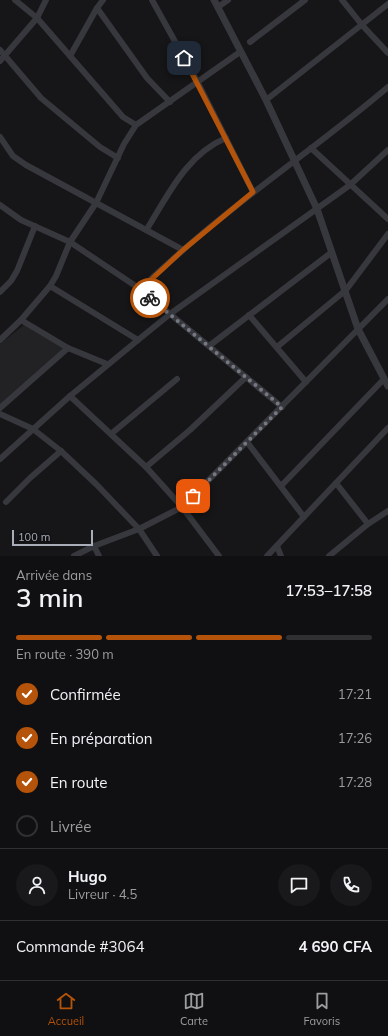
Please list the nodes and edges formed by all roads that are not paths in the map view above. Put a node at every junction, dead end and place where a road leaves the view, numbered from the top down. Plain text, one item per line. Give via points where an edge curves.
1 (15, 0) edge
2 (46, 0) edge
3 (104, 0) edge
4 (152, 0) edge
5 (214, 0) edge
6 (228, 0) edge
7 (305, 0) edge
8 (342, 0) edge
9 (388, 4) edge
10 (218, 7) junction
11 (97, 8) junction
12 (36, 18) junction
13 (362, 25) junction
14 (250, 42) dead end
15 (0, 50) edge
16 (240, 52) junction
17 (388, 53) edge
18 (5, 56) junction
19 (70, 56) junction
20 (0, 61) edge
21 (197, 81) junction
22 (388, 87) edge
23 (266, 100) junction
24 (170, 102) junction
25 (136, 125) junction
26 (0, 137) edge
27 (226, 138) junction
28 (311, 148) junction
29 (388, 150) edge
30 (118, 158) junction
31 (295, 160) junction
32 (350, 185) junction
33 (253, 192) junction
34 (96, 203) junction
35 (0, 205) edge
36 (317, 209) junction
37 (388, 219) edge
38 (35, 226) junction
39 (147, 229) junction
40 (388, 234) edge
41 (70, 242) junction
42 (183, 250) junction
43 (332, 252) junction
44 (50, 286) junction
45 (140, 290) junction
46 (346, 290) junction
47 (0, 292) edge
48 (388, 299) edge
49 (170, 314) junction
50 (249, 315) junction
51 (21, 320) junction
52 (358, 329) junction
53 (0, 340) edge
54 (138, 340) junction
55 (209, 346) junction
56 (68, 348) junction
57 (277, 348) junction
58 (107, 364) junction
59 (246, 377) junction
60 (384, 379) junction
61 (177, 380) dead end
62 (306, 382) junction
63 (388, 386) edge
64 (70, 396) junction
65 (282, 407) junction
66 (0, 408) edge
67 (0, 414) edge
68 (388, 428) edge
69 (33, 429) junction
70 (111, 434) junction
71 (247, 442) junction
72 (61, 450) junction
73 (0, 460) edge
74 (146, 467) junction
75 (336, 483) junction
76 (281, 486) junction
77 (6, 502) dead end
78 (182, 507) junction
79 (388, 511) edge
80 (304, 516) junction
81 (368, 524) junction
82 (139, 528) junction
83 (94, 546) junction
84 (277, 546) junction
85 (74, 556) edge
86 (99, 556) edge
87 (157, 556) edge
88 (219, 556) edge
89 (267, 556) edge
90 (282, 556) edge
91 (329, 556) edge

1 - 12 street
2 - 12 street
3 - 11 street
4 - 21 street
5 - 10 street
6 - 10 street
7 - 14 street
8 - 13 street
9 - 13 street
10 - 16 street
11 - 19 street
11 - 24 street via 147,78
12 - 18 street
12 - 19 street
13 - 17 street
13 - 23 street
15 - 18 street
16 - 21 street
16 - 23 street
18 - 20 street
18 - 30 street via 41,98 100,147
19 - 25 street via 123,117
21 - 24 street
21 - 27 street
22 - 28 street
23 - 31 street
24 - 25 street
25 - 30 street
26 - 34 street via 13,156 26,166
27 - 33 street
27 - 39 street via 209,147 186,168
28 - 31 street
28 - 32 street
29 - 32 street
30 - 34 street
31 - 33 street
31 - 36 street
32 - 36 street
32 - 37 street
33 - 42 street
34 - 39 street
34 - 41 street
35 - 38 street
36 - 43 street
36 - 49 street
38 - 41 street
38 - 47 street via 17,271
39 - 42 street
40 - 46 street
41 - 44 street
41 - 45 street
42 - 45 street
43 - 46 street
43 - 50 street
44 - 51 street
44 - 54 street
45 - 49 street
46 - 52 street
46 - 57 street
48 - 52 street
49 - 54 street
49 - 55 street
50 - 55 street
50 - 57 street
51 - 53 street
51 - 56 street
52 - 60 street
52 - 62 street
54 - 58 street
55 - 59 street
56 - 58 street
56 - 66 street
57 - 62 street
58 - 64 street
59 - 65 street
59 - 74 street
60 - 63 street
60 - 76 street
61 - 70 street
62 - 65 street
64 - 69 street
64 - 70 street
65 - 71 street
67 - 69 street
68 - 75 street
69 - 72 street
69 - 73 street
70 - 74 street
71 - 76 street
71 - 78 street
72 - 77 street
72 - 82 street
74 - 78 street
75 - 80 street
75 - 81 street
76 - 80 street
78 - 82 street
78 - 88 street
79 - 81 street
80 - 84 street
81 - 91 street
82 - 83 street
82 - 87 street
83 - 85 street
83 - 86 street
84 - 89 street
84 - 90 street

